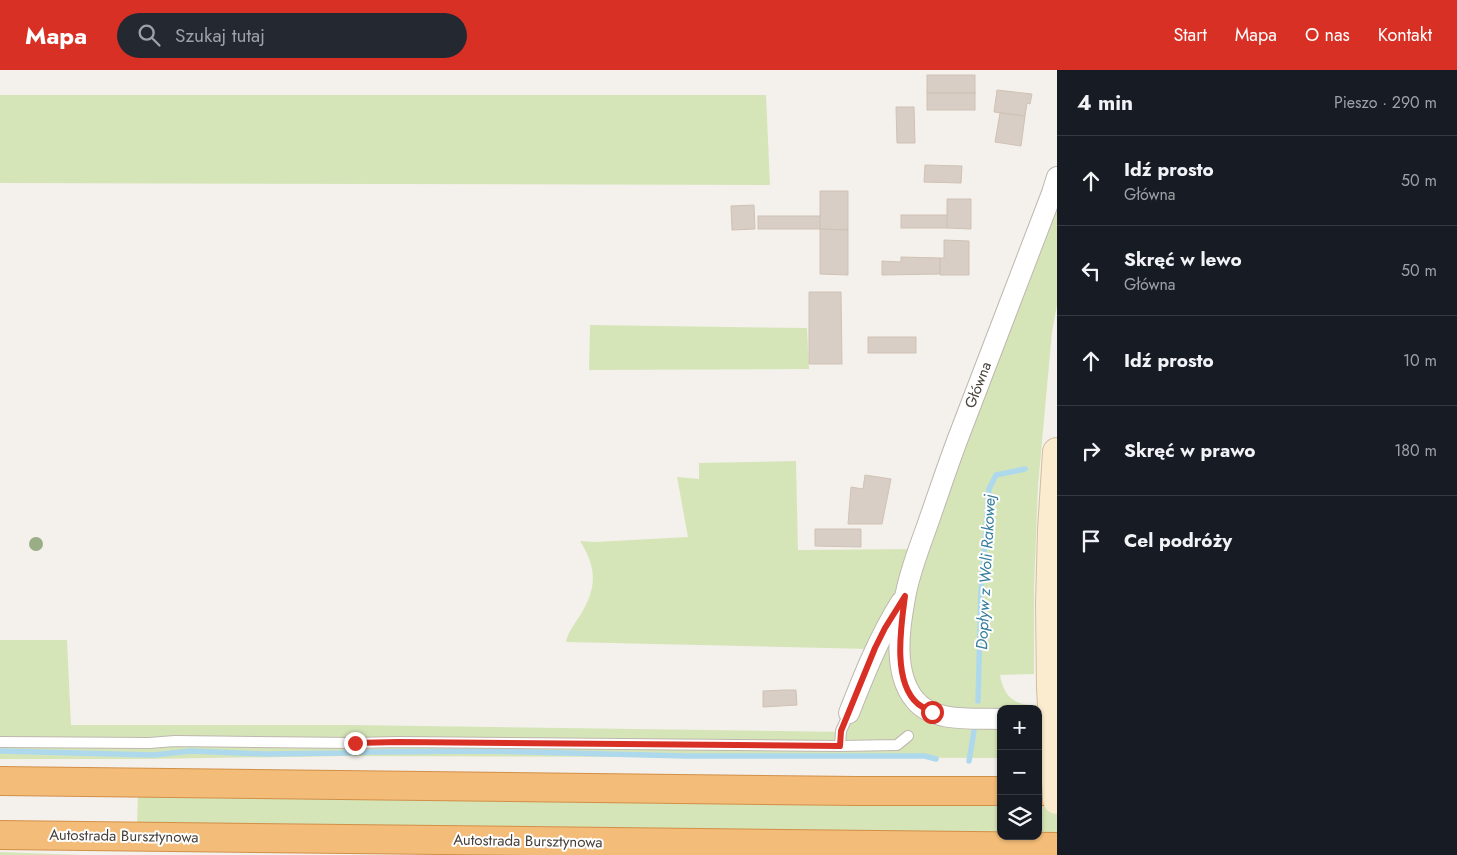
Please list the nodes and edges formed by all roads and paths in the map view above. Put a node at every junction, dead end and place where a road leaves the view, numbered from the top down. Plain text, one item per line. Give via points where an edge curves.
1 (1057, 177) edge
2 (1057, 452) edge
3 (905, 596) junction
4 (849, 713) joint
5 (997, 718) edge
6 (1042, 720) edge
7 (1057, 720) edge
8 (908, 736) dead end
9 (0, 742) edge
10 (840, 746) junction
11 (0, 781) edge
12 (997, 791) edge
13 (1042, 791) edge
14 (1057, 791) edge
15 (1057, 800) edge
16 (0, 835) edge
17 (1057, 847) edge

1 - 3 street, Główna via 948,465
2 - 15 main road, bridge via 1050,604
3 - 4 street, Główna via 875,648
3 - 5 street, Główna via 900,639 901,666 914,699 919,705 947,717
4 - 10 lane via 841,731
6 - 7 street
8 - 10 lane via 897,745
9 - 10 lane
11 - 12 highway
13 - 14 highway
16 - 17 highway, Autostrada Bursztynowa

